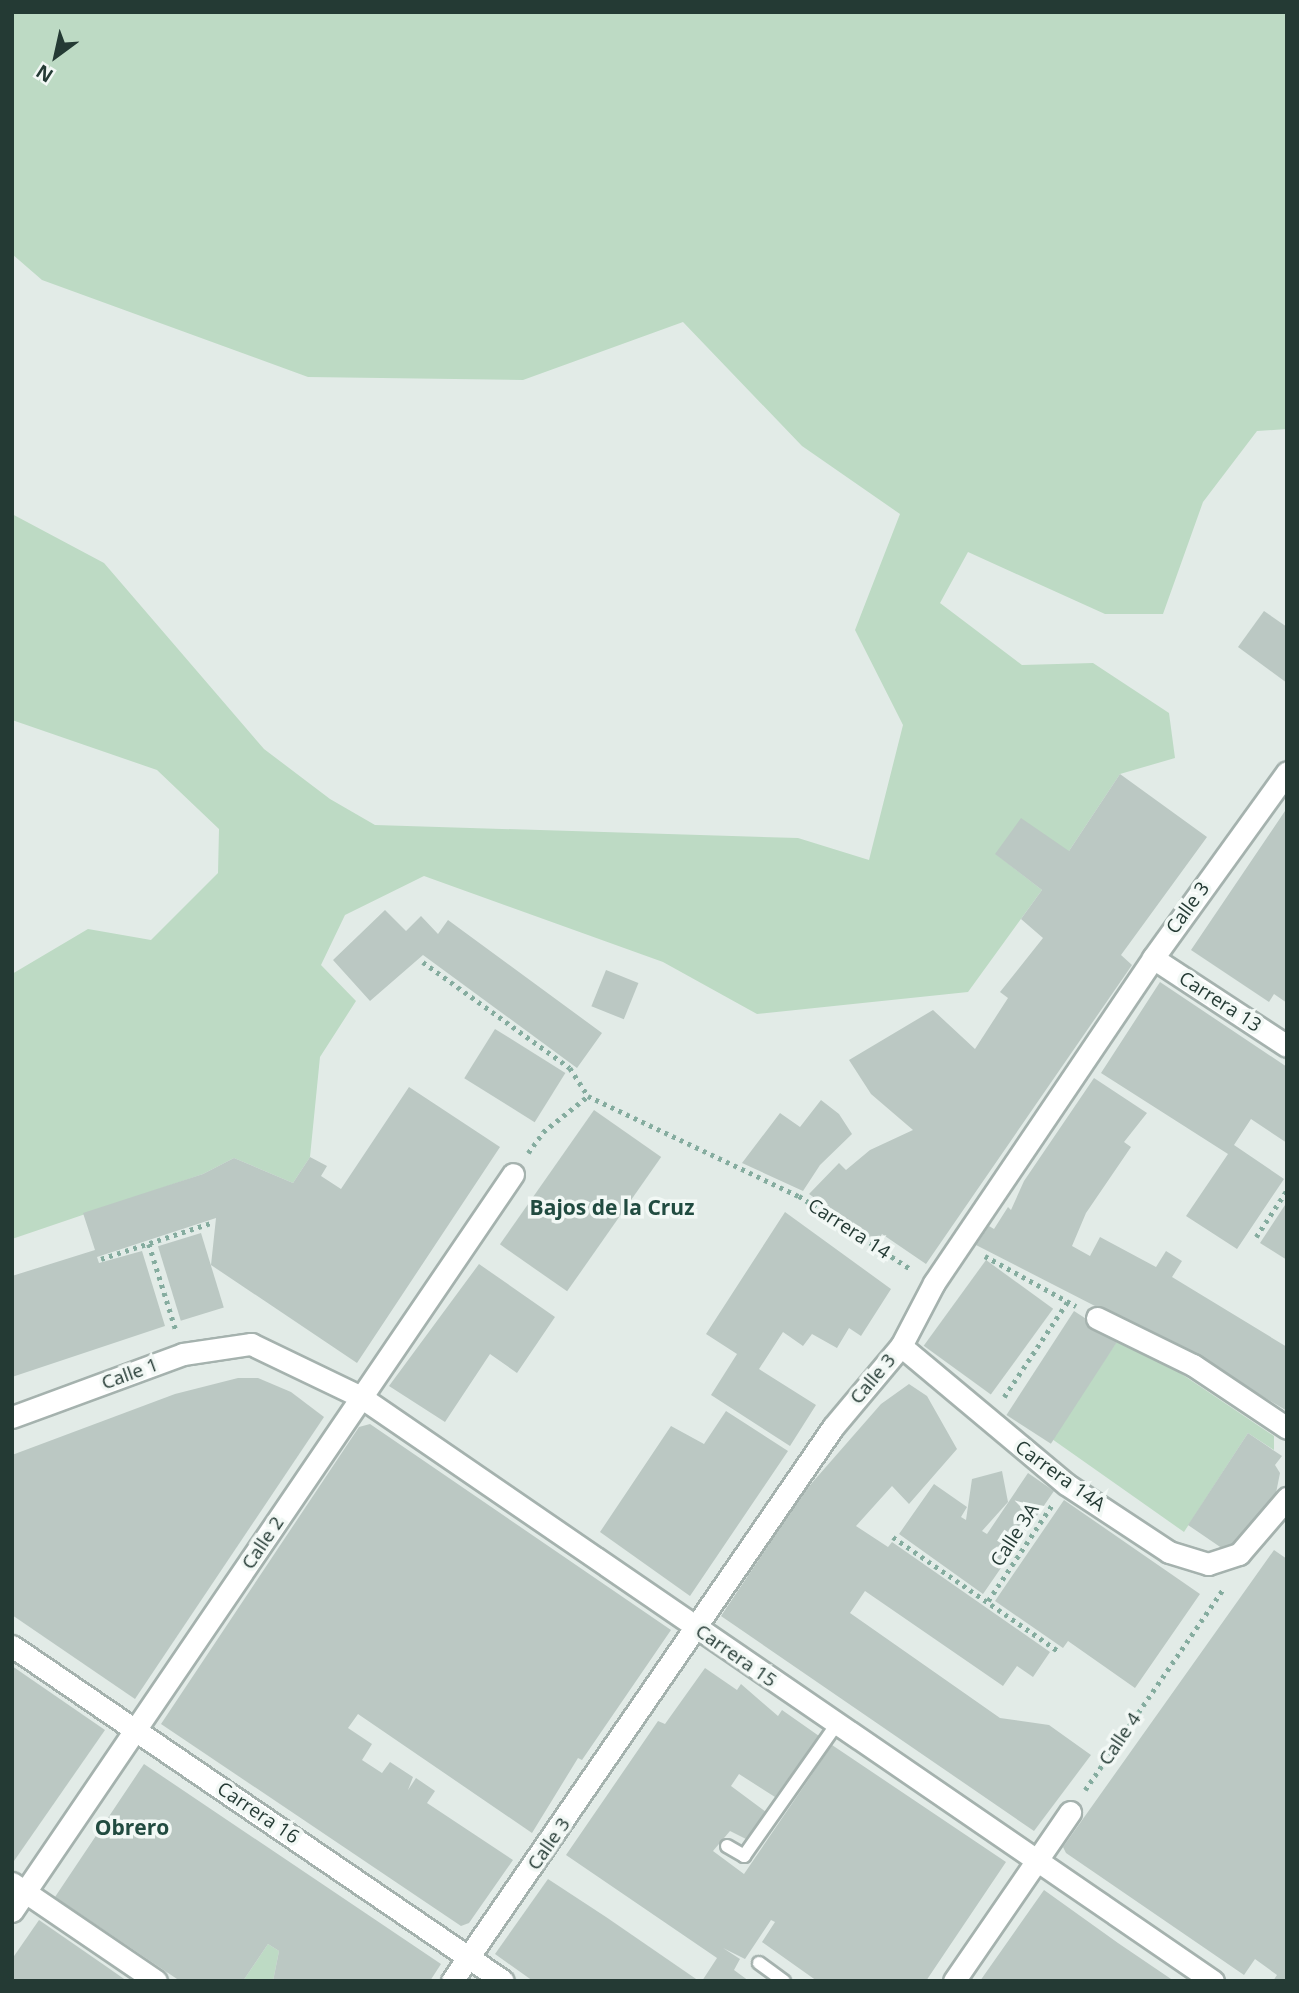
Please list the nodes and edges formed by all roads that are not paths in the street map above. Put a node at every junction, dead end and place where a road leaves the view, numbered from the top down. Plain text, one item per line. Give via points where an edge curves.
1 (1287, 772) edge
2 (1153, 958) junction
3 (1287, 1046) edge
4 (513, 1174) road end
5 (1097, 1318) dead end
6 (251, 1344) joint
7 (901, 1346) junction
8 (361, 1397) junction
9 (12, 1417) edge
10 (1287, 1428) edge
11 (1287, 1498) edge
12 (698, 1629) junction
13 (12, 1646) edge
14 (836, 1725) junction
15 (137, 1731) junction
16 (1070, 1812) road end
17 (727, 1846) dead end
18 (1036, 1860) junction
19 (19, 1888) edge
20 (12, 1911) edge
21 (469, 1956) junction
22 (759, 1963) dead end
23 (156, 1981) edge
24 (452, 1981) edge
25 (503, 1981) edge
26 (784, 1981) edge
27 (954, 1981) edge
28 (1213, 1981) edge

1 - 2 street, Calle 3
2 - 3 street, Carrera 13
2 - 7 street, Calle 3 via 934,1283
4 - 8 street, Calle 2
5 - 10 street via 1193,1365
6 - 8 street, Carrera 15
6 - 9 street, Calle 1 via 183,1354
7 - 11 street, Carrera 14A via 1066,1484 1169,1552 1208,1564 1239,1554
7 - 12 street, Calle 3 via 834,1427
8 - 12 street, Carrera 15
8 - 15 street, Calle 2
12 - 14 street, Carrera 15
12 - 21 street, Calle 3
13 - 15 street, Carrera 16
14 - 17 lane via 744,1856
14 - 18 street, Carrera 15
15 - 19 street, Calle 2
15 - 21 street, Carrera 16
16 - 18 street
18 - 27 street
18 - 28 street, Carrera 15
19 - 20 street, Calle 2
19 - 23 street
21 - 24 street, Calle 3
21 - 25 street, Carrera 16
22 - 26 lane

